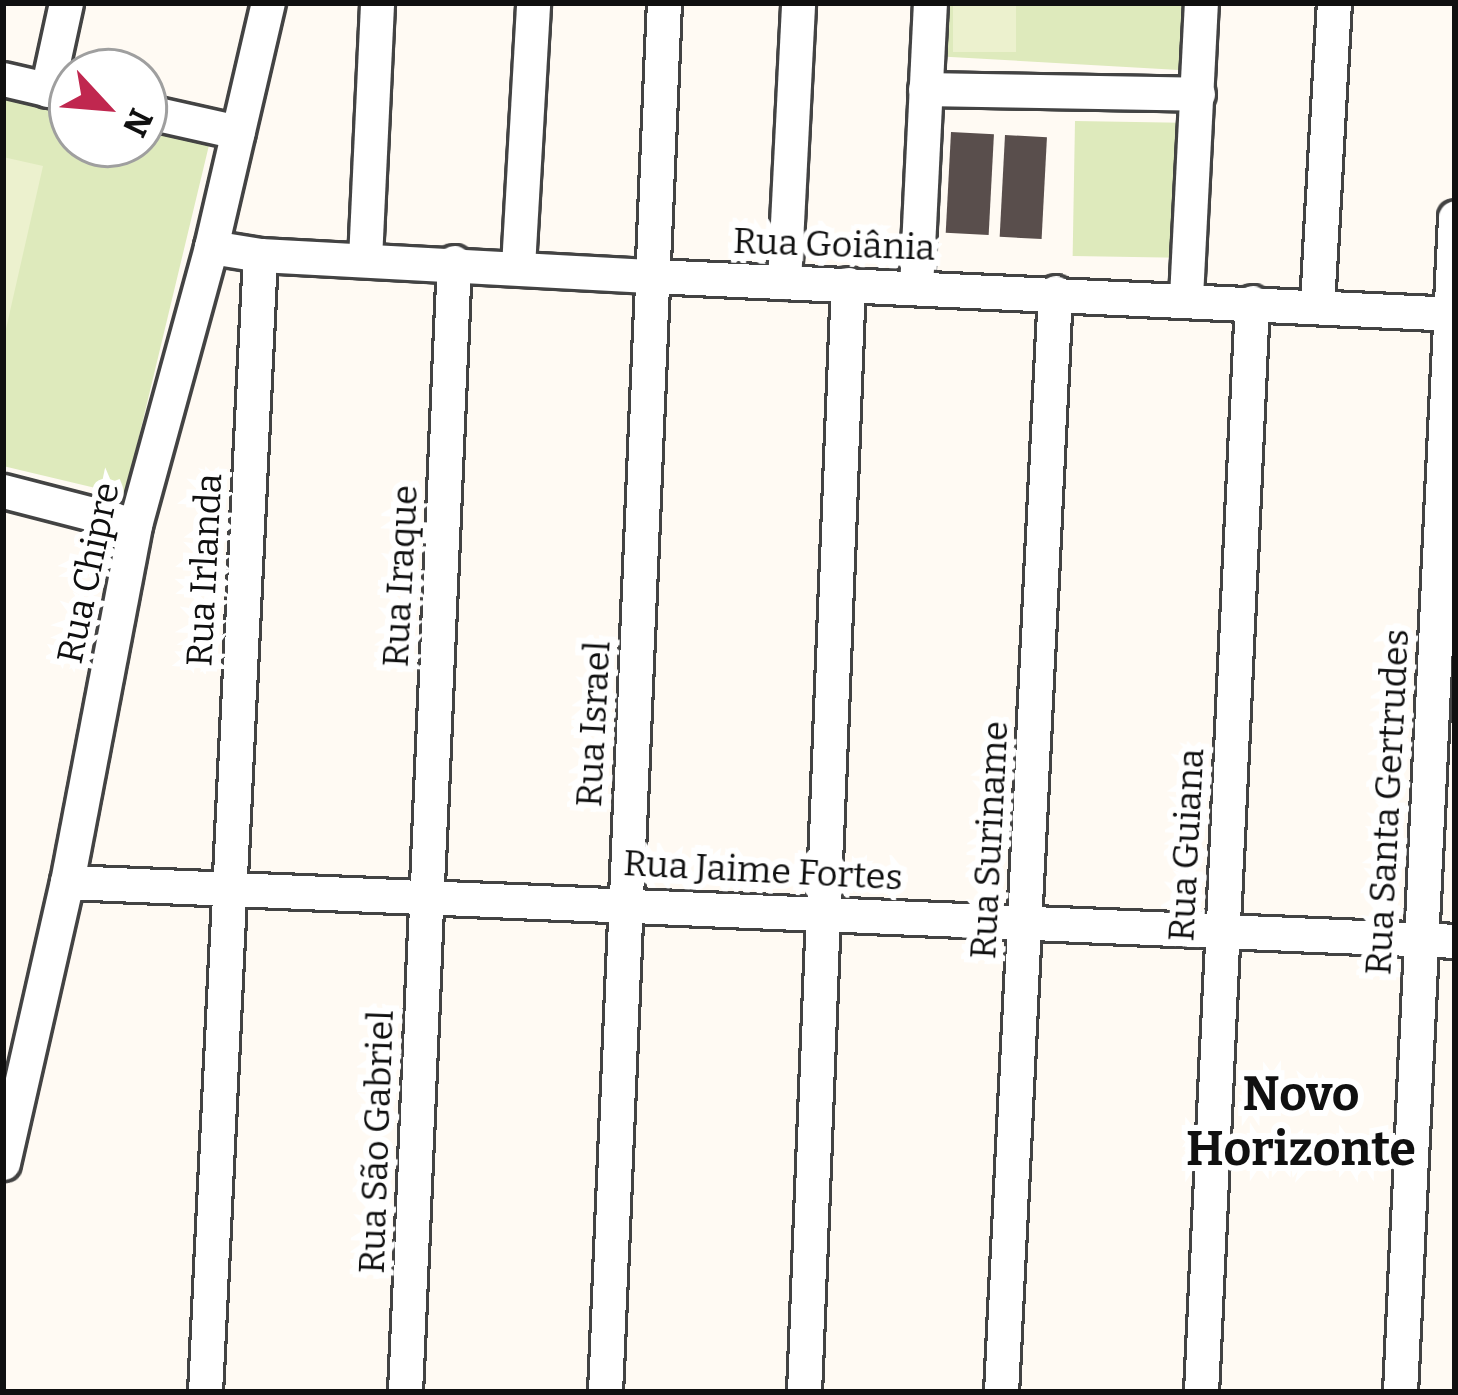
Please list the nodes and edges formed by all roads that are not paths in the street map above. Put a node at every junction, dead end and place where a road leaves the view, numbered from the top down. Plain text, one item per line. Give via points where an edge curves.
1 (66, 3) edge
2 (268, 3) edge
3 (377, 3) edge
4 (533, 3) edge
5 (664, 3) edge
6 (798, 3) edge
7 (930, 3) edge
8 (1201, 3) edge
9 (1334, 3) edge
10 (62, 48) edge
11 (3, 80) edge
12 (925, 89) junction
13 (48, 90) edge
14 (1198, 94) junction
15 (168, 116) edge
16 (238, 132) junction
17 (1455, 217) edge
18 (211, 247) junction
19 (260, 255) junction
20 (365, 259) junction
21 (454, 262) junction
22 (518, 266) junction
23 (652, 276) junction
24 (784, 282) junction
25 (848, 284) junction
26 (916, 288) junction
27 (1054, 292) junction
28 (1186, 297) junction
29 (1252, 302) junction
30 (1317, 305) junction
31 (1452, 314) edge
32 (3, 490) edge
33 (136, 525) junction
34 (67, 882) junction
35 (229, 889) junction
36 (427, 894) junction
37 (625, 903) junction
38 (820, 913) junction
39 (1025, 925) junction
40 (1222, 933) junction
41 (1421, 939) junction
42 (1455, 941) edge
43 (3, 1163) edge
44 (205, 1392) edge
45 (406, 1392) edge
46 (605, 1392) edge
47 (804, 1392) edge
48 (1001, 1392) edge
49 (1201, 1392) edge
50 (1400, 1392) edge

1 - 10 street
2 - 16 street, Rua Chipre
3 - 20 street
4 - 22 street
5 - 23 street
6 - 24 street
7 - 12 street
8 - 14 street
9 - 30 street
11 - 13 street
12 - 14 street
12 - 26 street
14 - 28 street
15 - 16 street
16 - 18 street, Rua Chipre
17 - 31 street, Rua Santa Gertrudes
18 - 19 street, Rua Goiânia
18 - 33 street, Rua Chipre
19 - 20 street, Rua Goiânia
19 - 35 street, Rua Irlanda
20 - 21 street, Rua Goiânia
21 - 22 street, Rua Goiânia
21 - 36 street, Rua Iraque
22 - 23 street, Rua Goiânia
23 - 24 street, Rua Goiânia
23 - 37 street, Rua Israel
24 - 25 street, Rua Goiânia
25 - 26 street, Rua Goiânia
25 - 38 street
26 - 27 street, Rua Goiânia
27 - 28 street, Rua Goiânia
27 - 39 street, Rua Suriname
28 - 29 street, Rua Goiânia
29 - 30 street, Rua Goiânia
29 - 40 street, Rua Guiana
30 - 31 street, Rua Goiânia
31 - 41 street, Rua Santa Gertrudes
32 - 33 street
33 - 34 street, Rua Chipre
34 - 35 street, Rua Jaime Fortes
34 - 43 street, Rua Chipre
35 - 36 street, Rua Jaime Fortes
35 - 44 street
36 - 37 street, Rua Jaime Fortes
36 - 45 street, Rua São Gabriel
37 - 38 street, Rua Jaime Fortes
37 - 46 street, Rua Israel
38 - 39 street, Rua Jaime Fortes
38 - 47 street
39 - 40 street, Rua Jaime Fortes
39 - 48 street, Rua Suriname
40 - 41 street, Rua Jaime Fortes
40 - 49 street, Rua Guiana
41 - 42 street, Rua Jaime Fortes
41 - 50 street, Rua Santa Gertrudes

